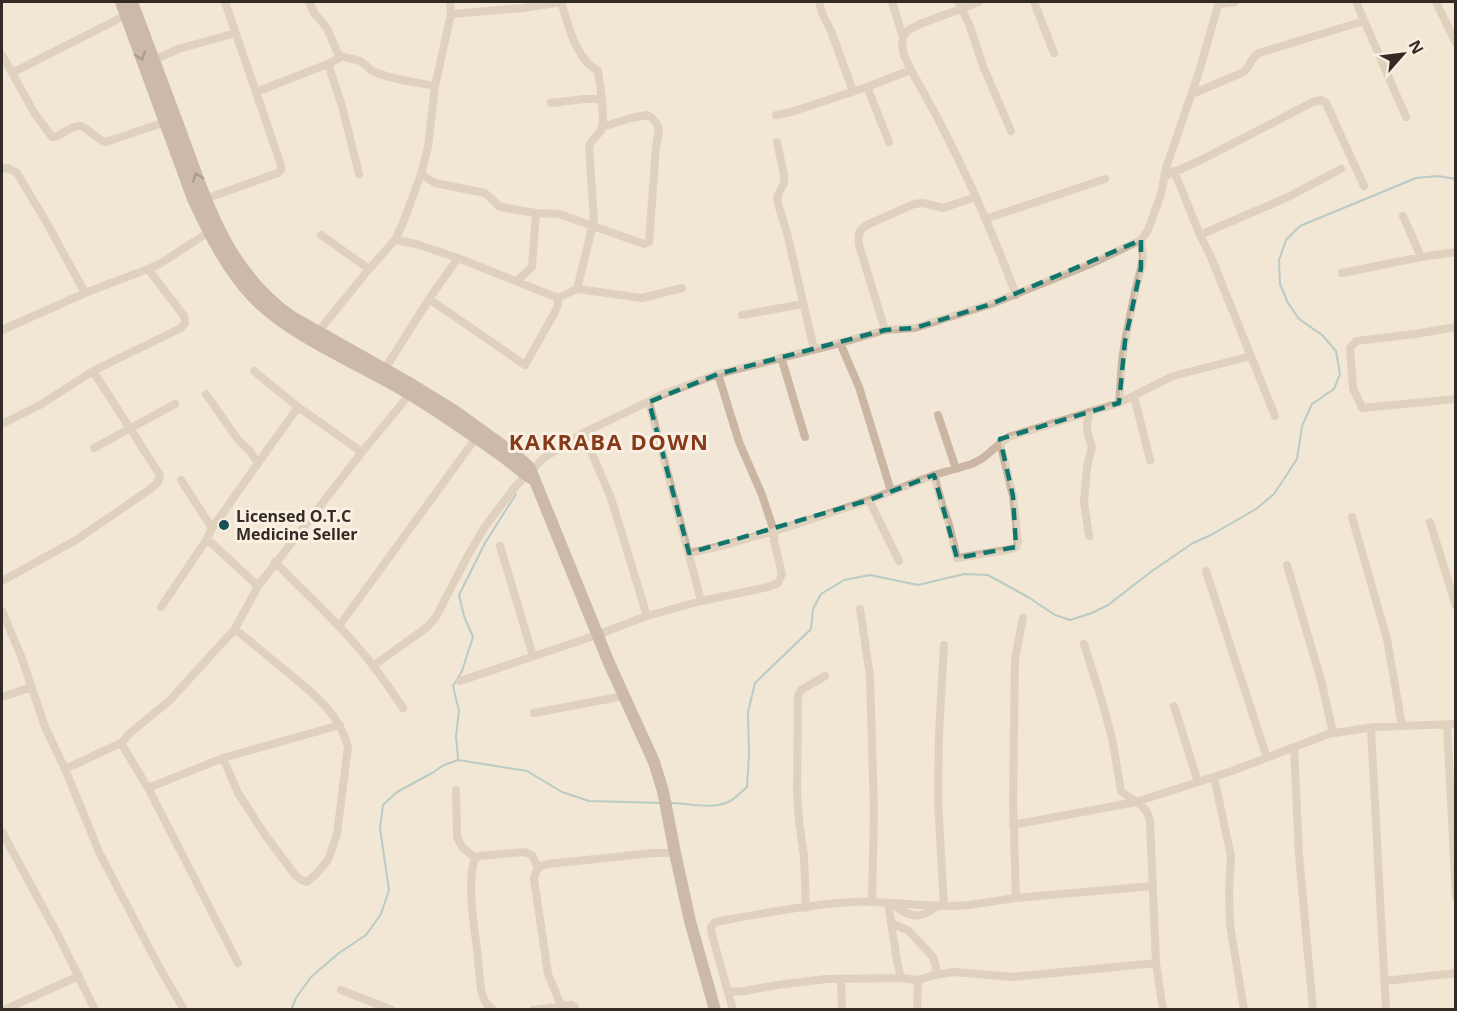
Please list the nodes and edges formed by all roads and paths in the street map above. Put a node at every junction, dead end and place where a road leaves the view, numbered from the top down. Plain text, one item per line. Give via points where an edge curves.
1 (121, 2) edge
2 (132, 2) edge
3 (225, 2) edge
4 (309, 2) edge
5 (450, 2) edge
6 (562, 2) edge
7 (819, 2) edge
8 (892, 2) edge
9 (979, 2) edge
10 (1034, 2) edge
11 (1235, 2) edge
12 (1356, 2) edge
13 (1436, 2) edge
14 (1218, 3) edge
15 (960, 5) edge
16 (451, 14) junction
17 (126, 15) junction
18 (1364, 21) junction
19 (236, 33) junction
20 (903, 37) junction
21 (1455, 43) edge
22 (1054, 53) dead end
23 (2, 55) edge
24 (341, 57) junction
25 (154, 60) junction
26 (328, 64) junction
27 (911, 70) junction
28 (12, 73) junction
29 (435, 86) junction
30 (867, 87) junction
31 (853, 91) junction
32 (256, 92) junction
33 (1192, 94) junction
34 (602, 99) junction
35 (551, 103) dead end
36 (776, 115) dead end
37 (1406, 117) dead end
38 (165, 122) junction
39 (602, 127) junction
40 (1011, 131) dead end
41 (777, 142) dead end
42 (889, 142) dead end
43 (2, 169) edge
44 (1341, 169) dead end
45 (1174, 171) junction
46 (358, 174) dead end
47 (421, 174) junction
48 (1165, 176) junction
49 (1105, 179) dead end
50 (1364, 186) dead end
51 (976, 197) junction
52 (205, 199) junction
53 (537, 213) junction
54 (1403, 216) dead end
55 (985, 219) junction
56 (593, 225) junction
57 (213, 229) junction
58 (321, 235) dead end
59 (1200, 235) junction
60 (395, 240) junction
61 (1141, 240) junction
62 (1455, 252) edge
63 (1421, 257) junction
64 (458, 258) junction
65 (148, 269) junction
66 (369, 269) junction
67 (1342, 273) dead end
68 (517, 281) junction
69 (682, 288) dead end
70 (577, 289) junction
71 (85, 293) junction
72 (1016, 295) junction
73 (558, 298) junction
74 (429, 299) junction
75 (803, 304) junction
76 (742, 315) dead end
77 (1455, 327) edge
78 (2, 330) edge
79 (885, 330) junction
80 (318, 332) junction
81 (840, 343) junction
82 (814, 349) junction
83 (1251, 356) junction
84 (781, 357) junction
85 (385, 369) junction
86 (93, 371) junction
87 (254, 371) dead end
88 (718, 374) junction
89 (206, 394) dead end
90 (410, 394) junction
91 (1134, 396) junction
92 (1455, 399) edge
93 (649, 402) junction
94 (1119, 403) junction
95 (175, 404) dead end
96 (298, 407) junction
97 (1089, 412) junction
98 (938, 415) dead end
99 (1275, 416) dead end
100 (2, 424) edge
101 (129, 428) junction
102 (583, 433) junction
103 (478, 434) junction
104 (805, 437) dead end
105 (1000, 443) junction
106 (94, 448) dead end
107 (362, 452) junction
108 (1150, 460) dead end
109 (258, 463) junction
110 (956, 469) junction
111 (530, 475) junction
112 (934, 475) junction
113 (181, 480) dead end
114 (891, 491) junction
115 (869, 500) junction
116 (1352, 517) dead end
117 (1430, 522) dead end
118 (212, 528) junction
119 (774, 531) junction
120 (1089, 536) dead end
121 (207, 539) junction
122 (500, 546) dead end
123 (689, 553) junction
124 (899, 561) dead end
125 (275, 562) junction
126 (1287, 565) dead end
127 (1206, 571) dead end
128 (2, 581) edge
129 (258, 586) junction
130 (701, 602) junction
131 (1455, 606) edge
132 (161, 607) dead end
133 (860, 609) dead end
134 (2, 611) edge
135 (647, 616) junction
136 (1023, 618) dead end
137 (339, 626) junction
138 (235, 629) junction
139 (597, 635) junction
140 (1084, 644) dead end
141 (944, 645) dead end
142 (533, 656) junction
143 (373, 666) junction
144 (825, 676) dead end
145 (460, 681) dead end
146 (32, 687) junction
147 (624, 696) junction
148 (2, 697) edge
149 (1174, 706) dead end
150 (404, 708) dead end
151 (534, 713) dead end
152 (1451, 724) edge
153 (340, 725) junction
154 (1402, 726) junction
155 (1374, 727) junction
156 (1333, 733) junction
157 (121, 743) junction
158 (1294, 747) junction
159 (223, 758) junction
160 (1267, 758) junction
161 (65, 769) junction
162 (1214, 777) junction
163 (1198, 782) junction
164 (148, 788) junction
165 (456, 790) dead end
166 (1136, 802) junction
167 (1013, 825) junction
168 (2, 837) edge
169 (675, 853) junction
170 (476, 858) junction
171 (538, 868) junction
172 (1152, 886) junction
173 (1455, 897) edge
174 (1016, 898) junction
175 (872, 902) junction
176 (890, 903) junction
177 (941, 906) junction
178 (806, 908) junction
179 (891, 924) junction
180 (238, 963) dead end
181 (1156, 963) junction
182 (1455, 973) edge
183 (935, 975) junction
184 (79, 976) junction
185 (901, 978) junction
186 (841, 979) junction
187 (918, 980) junction
188 (1384, 981) junction
189 (341, 990) dead end
190 (728, 992) junction
191 (561, 1005) junction
192 (4, 1010) edge
193 (95, 1010) edge
194 (184, 1010) edge
195 (392, 1010) edge
196 (494, 1010) edge
197 (533, 1010) edge
198 (576, 1010) edge
199 (715, 1010) edge
200 (733, 1010) edge
201 (842, 1010) edge
202 (917, 1010) edge
203 (1163, 1010) edge
204 (1244, 1010) edge
205 (1313, 1010) edge
206 (1386, 1010) edge

1 - 17 street
2 - 25 street
3 - 19 street
4 - 24 street
5 - 16 street
6 - 16 street
6 - 34 street via 574,43 598,71
7 - 31 street
8 - 20 street
9 - 15 street
10 - 22 street
11 - 14 street
12 - 18 street
13 - 21 street
14 - 33 street
15 - 20 street via 907,31
15 - 40 street
16 - 29 street
17 - 28 street
17 -> 38 street
18 - 33 street via 1259,53 1244,72
18 - 37 street
19 - 25 street
19 - 32 street
20 - 27 street via 904,55
23 - 28 street
24 - 26 street
24 - 29 street via 364,63 375,72
52 -> 25 street
26 - 32 street
26 - 46 street
27 - 30 street
27 - 51 street
28 - 38 street via 52,137 80,126 106,142
29 - 47 street
30 - 31 street
30 - 42 street
31 - 36 street
32 - 52 street via 281,170
33 - 48 street
34 - 35 street
34 - 39 street
38 - 57 street via 193,199
39 - 56 street via 588,147
39 - 56 street via 647,115 657,124 649,242 644,244
41 - 75 street via 784,175 778,204
43 - 71 street via 17,173
44 - 59 street
45 - 48 street
45 - 50 street via 1321,100 1326,103
45 - 59 street
47 - 53 street via 435,183 485,193 500,207
47 - 60 street
48 - 61 street via 1148,230
49 - 55 street
51 - 55 street
51 - 79 street via 943,207 914,204 860,230 859,245
52 - 57 street
53 - 56 street via 559,214
53 - 68 street via 532,267
54 - 63 street
55 - 72 street
56 - 70 street
57 - 65 street
57 - 80 street via 275,305
57 - 90 street via 224,260 268,312
58 - 66 street
59 - 83 street
60 - 64 street
60 - 66 street
61 - 72 street
61 - 94 street via 1143,258 1125,341
62 - 63 street
63 - 67 street
64 - 68 street
64 - 74 street
65 - 71 street
65 - 86 street via 185,323
66 - 80 street
68 - 73 street
69 - 70 street via 642,298
70 - 73 street
71 - 78 street
72 - 79 street via 915,327
73 - 74 street via 554,314 525,364
74 - 85 street
75 - 76 street
75 - 82 street
77 - 92 street via 1356,341 1350,348 1353,388 1362,408
79 - 81 street
80 - 85 street
81 - 82 street
81 - 114 street via 859,387
82 - 84 street
83 - 91 street via 1173,376
83 - 99 street
84 - 88 street
84 - 104 street
85 - 103 street via 432,396
86 - 100 street
86 - 101 street
87 - 96 street
88 - 93 street
88 - 119 street via 739,442
89 - 109 street
90 - 103 street
90 - 107 street
91 - 94 street
91 - 108 street
93 - 102 street
93 - 123 street
94 - 97 street
95 - 101 street
96 - 107 street
96 - 109 street
97 - 105 street via 1008,437
97 - 120 street via 1087,431 1092,447 1084,502
98 - 110 street
101 - 106 street
101 - 128 street via 160,475 158,482 76,540
102 - 111 street via 544,458
102 - 135 street via 611,498
103 - 111 street via 517,456 528,466
103 - 137 street
105 - 110 street via 983,458
105 - 112 street via 1017,530 1018,542 1012,549 957,558
107 - 125 street
109 - 118 street
110 - 112 street
111 - 139 street
111 - 143 street via 514,488 484,528 436,617
112 - 114 street
113 - 118 street
114 - 115 street
115 - 119 street
115 - 124 street
116 - 154 street via 1387,639
117 - 131 street
118 - 121 street
119 - 123 street
119 - 130 street via 782,574 778,583
121 - 129 street
121 - 132 street
122 - 142 street
123 - 130 street
125 - 129 street
125 - 137 street
126 - 156 street
127 - 160 street
129 - 138 street
130 - 135 street
133 - 175 street via 870,676
134 - 146 street
135 - 139 street
136 - 167 street via 1015,659
137 - 143 street
138 - 153 street via 312,692
138 - 157 street via 169,701
139 - 142 street
139 - 147 street
140 - 166 street via 1105,710 1119,785
141 - 177 street via 938,801
142 - 145 street
143 - 150 street
144 - 178 street via 801,690 798,696 797,793
146 - 148 street
146 - 161 street
147 - 151 street
147 - 169 street via 654,762
149 - 163 street
152 - 154 street
152 - 173 street
153 - 159 street
153 - 159 street via 348,747 337,834 328,860 307,882 295,875 267,836 238,793
154 - 155 street
155 - 156 street
155 - 188 street via 1371,731
156 - 158 street
157 - 161 street
157 - 164 street
158 - 160 street
158 - 205 street
159 - 164 street
160 - 162 street
161 - 194 street via 100,854
162 - 163 street
162 - 204 street via 1232,856 1230,925
163 - 166 street
164 - 180 street
165 - 170 street via 457,837 462,847
166 - 167 street
166 - 172 street via 1148,812 1150,820
167 - 174 street
168 - 184 street
169 - 171 street
169 - 199 street
170 - 171 street via 528,852
170 - 196 street via 471,904 481,988 484,1001
171 - 191 street via 534,879 544,952
172 - 174 street
172 - 181 street
174 - 177 street
175 - 176 street
175 - 178 street
176 - 177 street
176 - 179 street
178 - 190 street via 715,922 712,935
179 - 183 street via 909,931 933,957
179 - 185 street
181 - 183 street via 1012,977 954,972
181 - 203 street
182 - 188 street
183 - 187 street
184 - 192 street
184 - 193 street
185 - 186 street
185 - 187 street
186 - 190 street
186 - 201 street
187 - 202 street
188 - 206 street
189 - 195 street
190 - 200 street
191 - 197 street
191 - 198 street via 572,1005

